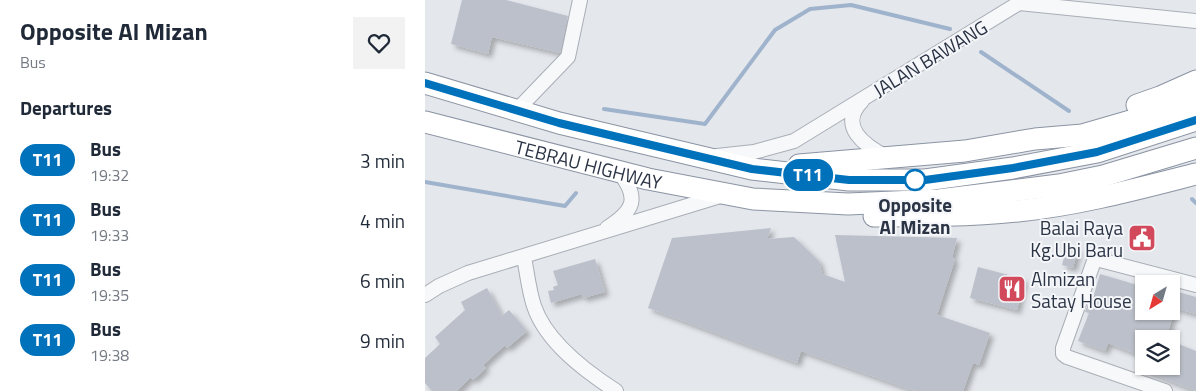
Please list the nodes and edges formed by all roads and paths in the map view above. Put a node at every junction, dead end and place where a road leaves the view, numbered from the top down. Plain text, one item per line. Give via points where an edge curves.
1 (580, 0) edge
2 (1020, 2) edge
3 (1196, 22) edge
4 (1196, 81) edge
5 (426, 83) edge
6 (864, 98) junction
7 (1196, 98) edge
8 (517, 110) junction
9 (1196, 120) edge
10 (425, 122) edge
11 (425, 130) edge
12 (482, 136) junction
13 (1035, 139) junction
14 (1196, 148) edge
15 (706, 157) junction
16 (887, 157) junction
17 (752, 169) junction
18 (619, 172) junction
19 (1196, 174) edge
20 (728, 194) junction
21 (753, 199) junction
22 (596, 235) junction
23 (524, 257) junction
24 (1196, 285) edge
25 (425, 295) edge
26 (615, 391) edge
27 (1165, 391) edge

1 - 8 street via 568,56
2 - 3 street
2 - 6 street, JALAN BAWANG
4 - 13 highway via 1160,97
5 - 8 highway, TEBRAU HIGHWAY
6 - 15 street, JALAN BAWANG via 786,144 754,152
6 - 16 street, JALAN BAWANG via 853,115 853,127 864,143
7 - 13 highway via 1175,108 1082,135
8 - 15 highway, TEBRAU HIGHWAY
9 - 17 highway, TEBRAU HIGHWAY via 1097,152 925,180 849,180
10 - 12 highway, TEBRAU HIGHWAY
11 - 12 highway
12 - 18 highway, TEBRAU HIGHWAY
13 - 16 highway via 965,151
14 - 21 highway via 1103,176 1059,185 939,200 848,204
15 - 17 highway, TEBRAU HIGHWAY
16 - 17 highway
18 - 20 highway, TEBRAU HIGHWAY
18 - 22 street via 631,186 633,197 629,208
19 - 21 highway via 1108,196 1018,211 860,215 806,211
20 - 21 highway, TEBRAU HIGHWAY
20 - 22 street
22 - 23 street
23 - 25 street via 468,273
23 - 26 street via 534,306 544,328 586,372
24 - 27 street via 1094,261 1063,348 1067,357

